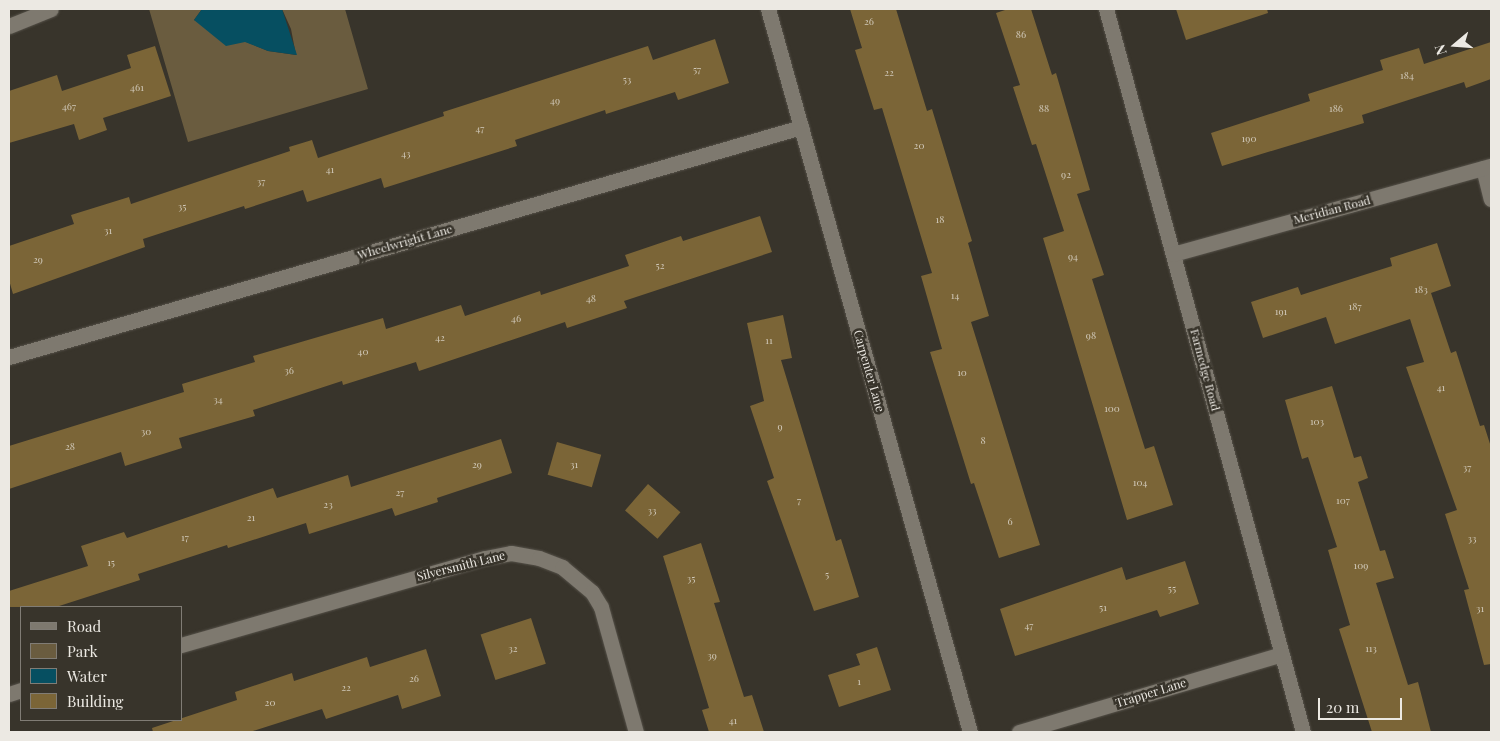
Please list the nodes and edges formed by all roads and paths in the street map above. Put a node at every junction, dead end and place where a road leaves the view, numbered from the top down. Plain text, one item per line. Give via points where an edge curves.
1 (51, 9) edge
2 (768, 9) edge
3 (1106, 9) edge
4 (9, 26) edge
5 (801, 127) junction
6 (1487, 167) edge
7 (1491, 199) edge
8 (1173, 254) junction
9 (9, 358) edge
10 (182, 645) edge
11 (1282, 654) junction
12 (636, 732) edge
13 (970, 732) edge
14 (1019, 732) edge
15 (1303, 732) edge

1 - 4 street
2 - 5 street, Carpenter Lane
3 - 8 street, Farmedge Road
5 - 9 street, Wheelwright Lane
5 - 13 street, Carpenter Lane
6 - 7 street
6 - 8 street, Meridian Road
8 - 11 street, Farmedge Road
10 - 12 street, Silversmith Lane via 485,558 511,554 539,558 562,567 592,592 601,607
11 - 14 street, Trapper Lane
11 - 15 street, Farmedge Road

